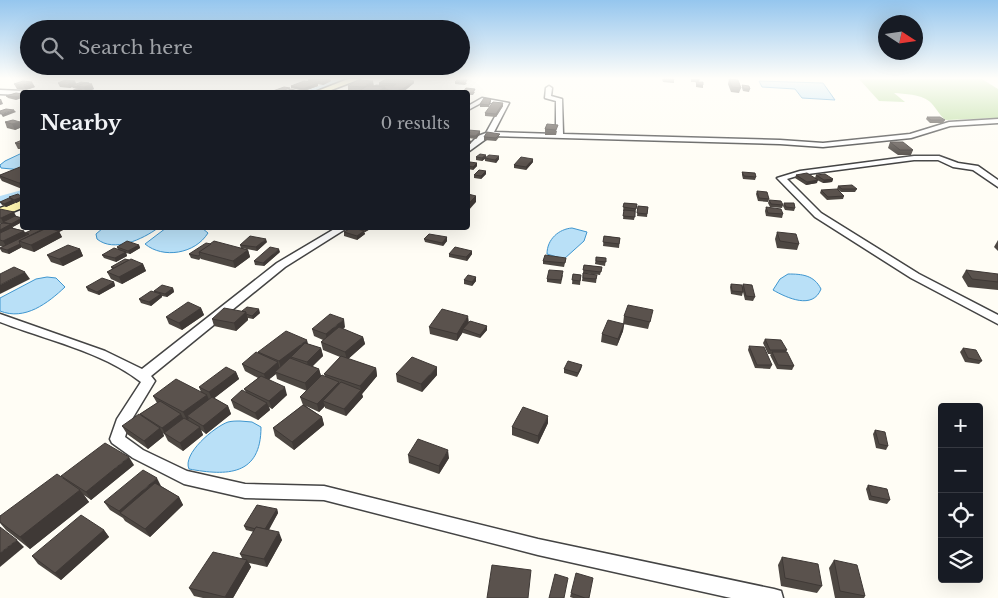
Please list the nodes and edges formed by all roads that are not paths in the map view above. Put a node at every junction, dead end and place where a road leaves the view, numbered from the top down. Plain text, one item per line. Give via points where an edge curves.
1 (504, 107) edge
2 (559, 107) edge
3 (998, 121) edge
4 (489, 134) junction
5 (560, 136) junction
6 (470, 148) edge
7 (998, 184) edge
8 (20, 205) edge
9 (0, 213) edge
10 (339, 230) edge
11 (0, 318) edge
12 (998, 320) edge
13 (143, 375) junction
14 (117, 438) junction
15 (102, 451) edge
16 (774, 598) edge

1 - 4 street
2 - 5 street
3 - 5 street via 949,124 911,136 823,145
4 - 5 street
4 - 6 street
7 - 12 street via 975,168 939,158 849,166 781,178 818,215 915,276
8 - 9 main road
10 - 13 street via 281,265
11 - 13 street
13 - 14 street via 148,380 145,389 121,424
14 - 15 street
14 - 16 street via 138,454 184,477 245,491 324,493 538,547

